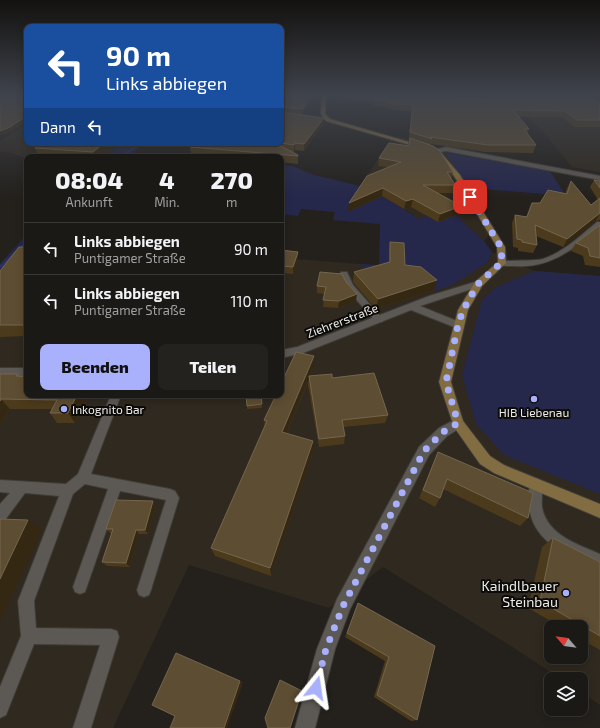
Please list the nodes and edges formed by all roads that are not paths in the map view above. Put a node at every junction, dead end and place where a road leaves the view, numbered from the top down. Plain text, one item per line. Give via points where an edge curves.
1 (359, 129) edge
2 (434, 151) junction
3 (600, 178) edge
4 (600, 224) edge
5 (502, 262) junction
6 (344, 274) edge
7 (478, 284) junction
8 (412, 307) junction
9 (379, 320) junction
10 (458, 325) junction
11 (284, 353) edge
12 (0, 372) edge
13 (24, 372) edge
14 (115, 398) edge
15 (458, 423) junction
16 (83, 478) junction
17 (536, 484) junction
18 (116, 485) junction
19 (0, 486) edge
20 (22, 487) junction
21 (68, 490) junction
22 (600, 511) edge
23 (0, 515) edge
24 (600, 561) edge
25 (80, 587) dead end
26 (144, 590) dead end
27 (29, 636) junction
28 (0, 709) edge
29 (82, 728) edge
30 (305, 728) edge

1 - 2 main road
2 - 3 street via 446,149
2 - 5 main road via 442,156 456,175 501,247
4 - 5 street via 562,255 532,264
5 - 7 main road
6 - 9 lane via 353,291
7 - 8 street, Ziehrerstraße
7 - 10 main road via 463,310
8 - 9 street, Ziehrerstraße
8 - 10 street
9 - 11 street, Ziehrerstraße
10 - 15 main road via 446,382
12 - 13 street
14 - 16 lane
15 - 17 main road via 485,460 499,469
15 - 30 street via 443,432 424,451 343,606 326,649
16 - 18 lane
16 - 21 lane
17 - 22 main road
17 - 24 lane via 533,501 541,528 547,535
18 - 25 lane
18 - 26 lane via 170,495 173,498
19 - 20 lane
20 - 21 lane
20 - 23 lane
21 - 27 lane via 26,601
27 - 28 lane
27 - 29 lane via 111,637

